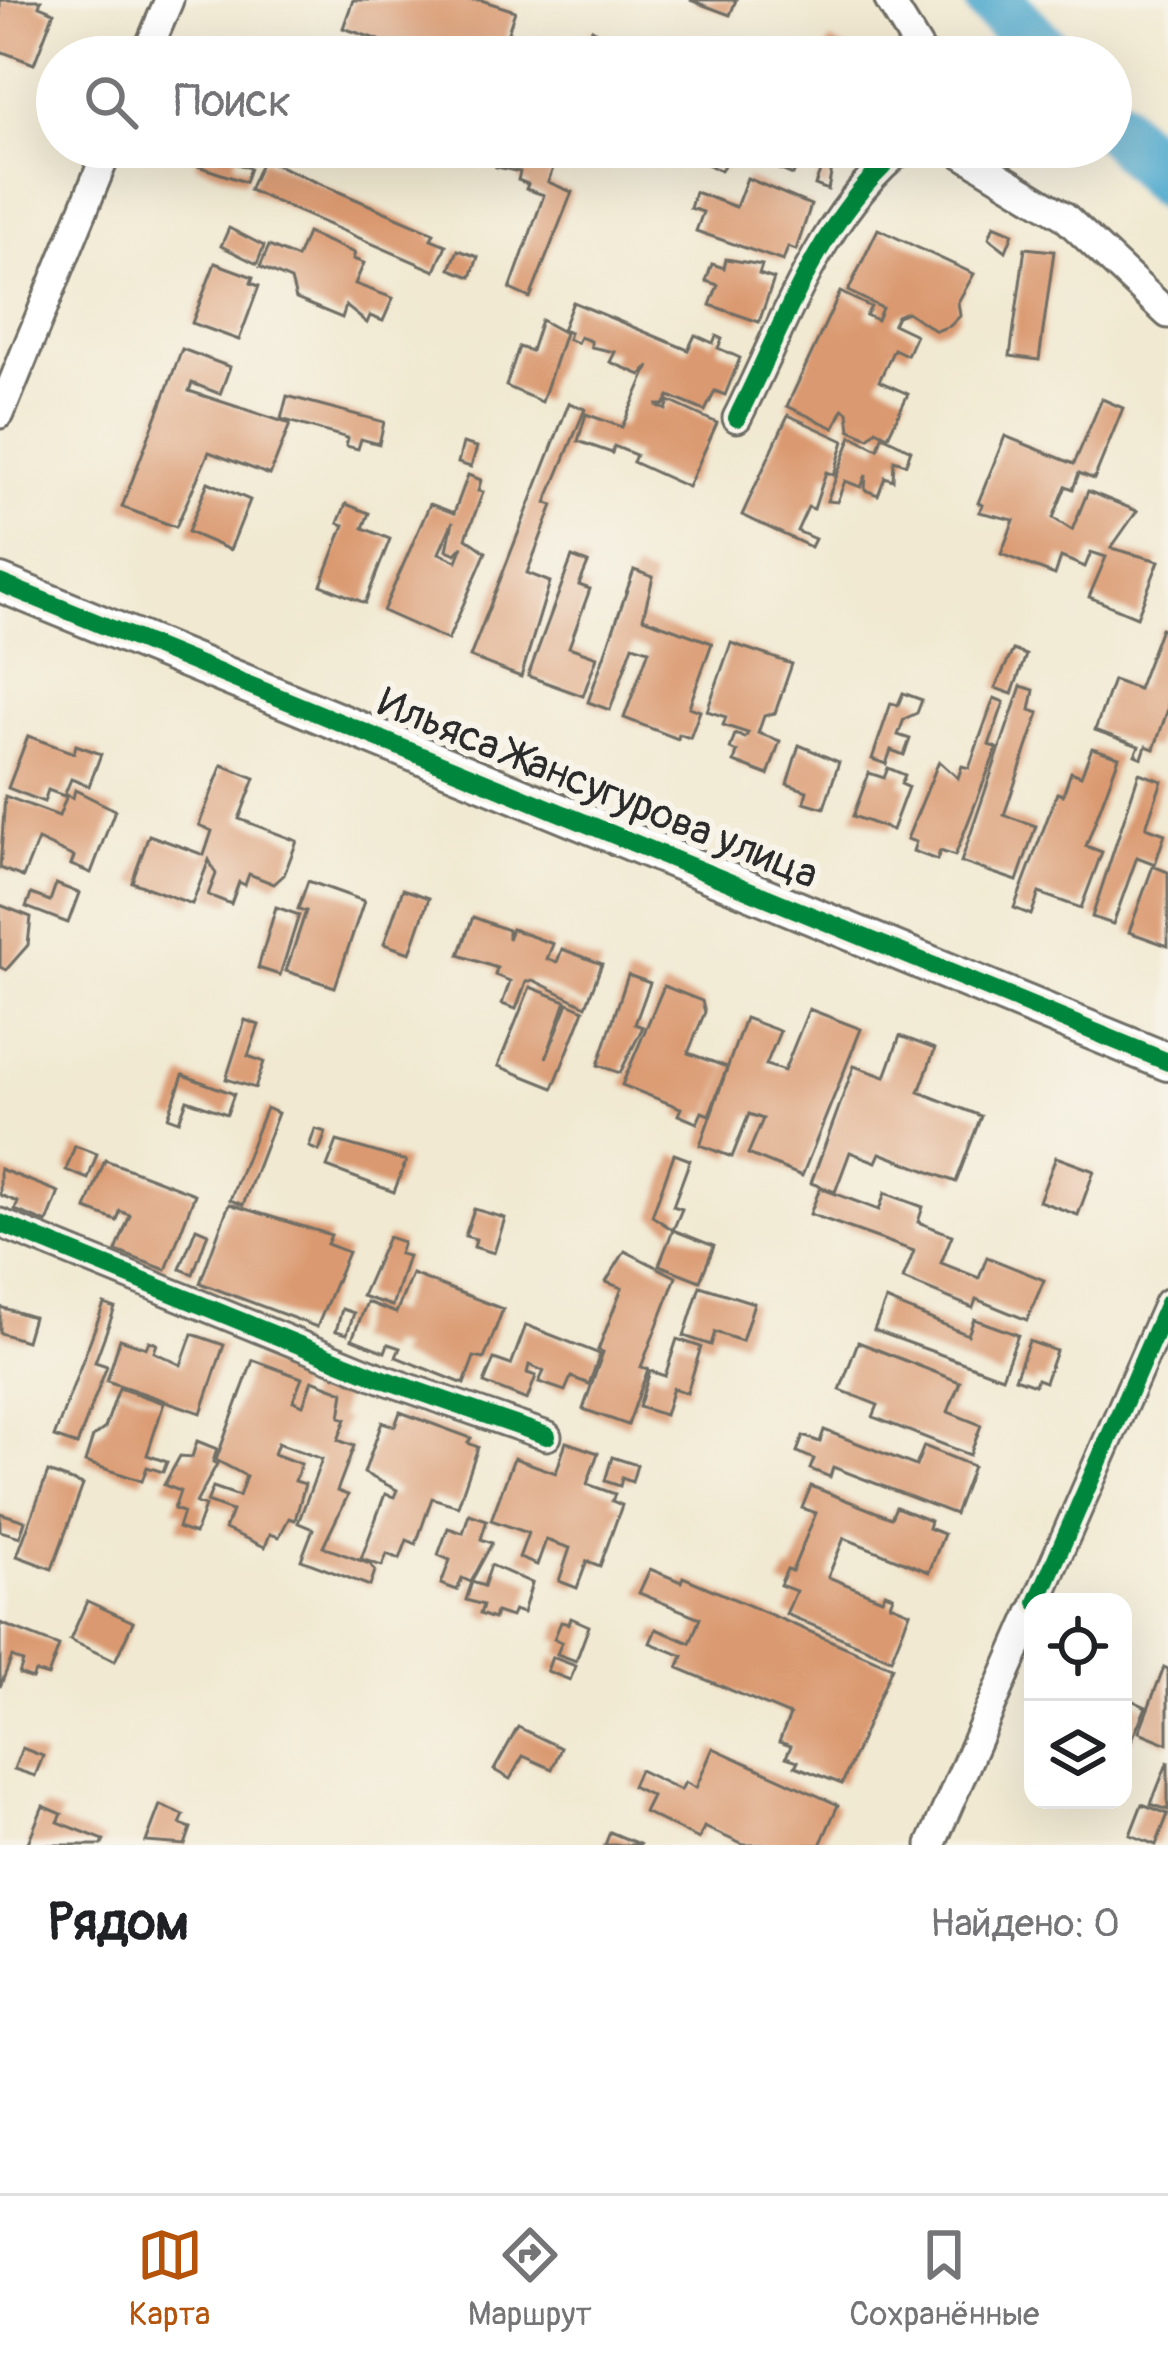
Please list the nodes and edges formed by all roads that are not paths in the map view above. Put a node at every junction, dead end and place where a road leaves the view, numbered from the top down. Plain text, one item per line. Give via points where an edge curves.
1 (169, 0) edge
2 (890, 0) edge
3 (154, 36) edge
4 (911, 36) edge
5 (100, 168) edge
6 (883, 168) edge
7 (985, 168) edge
8 (1168, 314) edge
9 (0, 414) edge
10 (737, 418) dead end
11 (0, 583) edge
12 (1168, 1062) edge
13 (0, 1223) edge
14 (1168, 1304) edge
15 (547, 1436) dead end
16 (1041, 1593) edge
17 (1024, 1633) edge
18 (931, 1845) edge

1 - 3 street
2 - 4 street
5 - 9 street
6 - 10 street via 842,209
7 - 8 street via 1064,216
11 - 12 street, Ильяса Жансугурова улица
13 - 15 street
14 - 16 street
17 - 18 street

